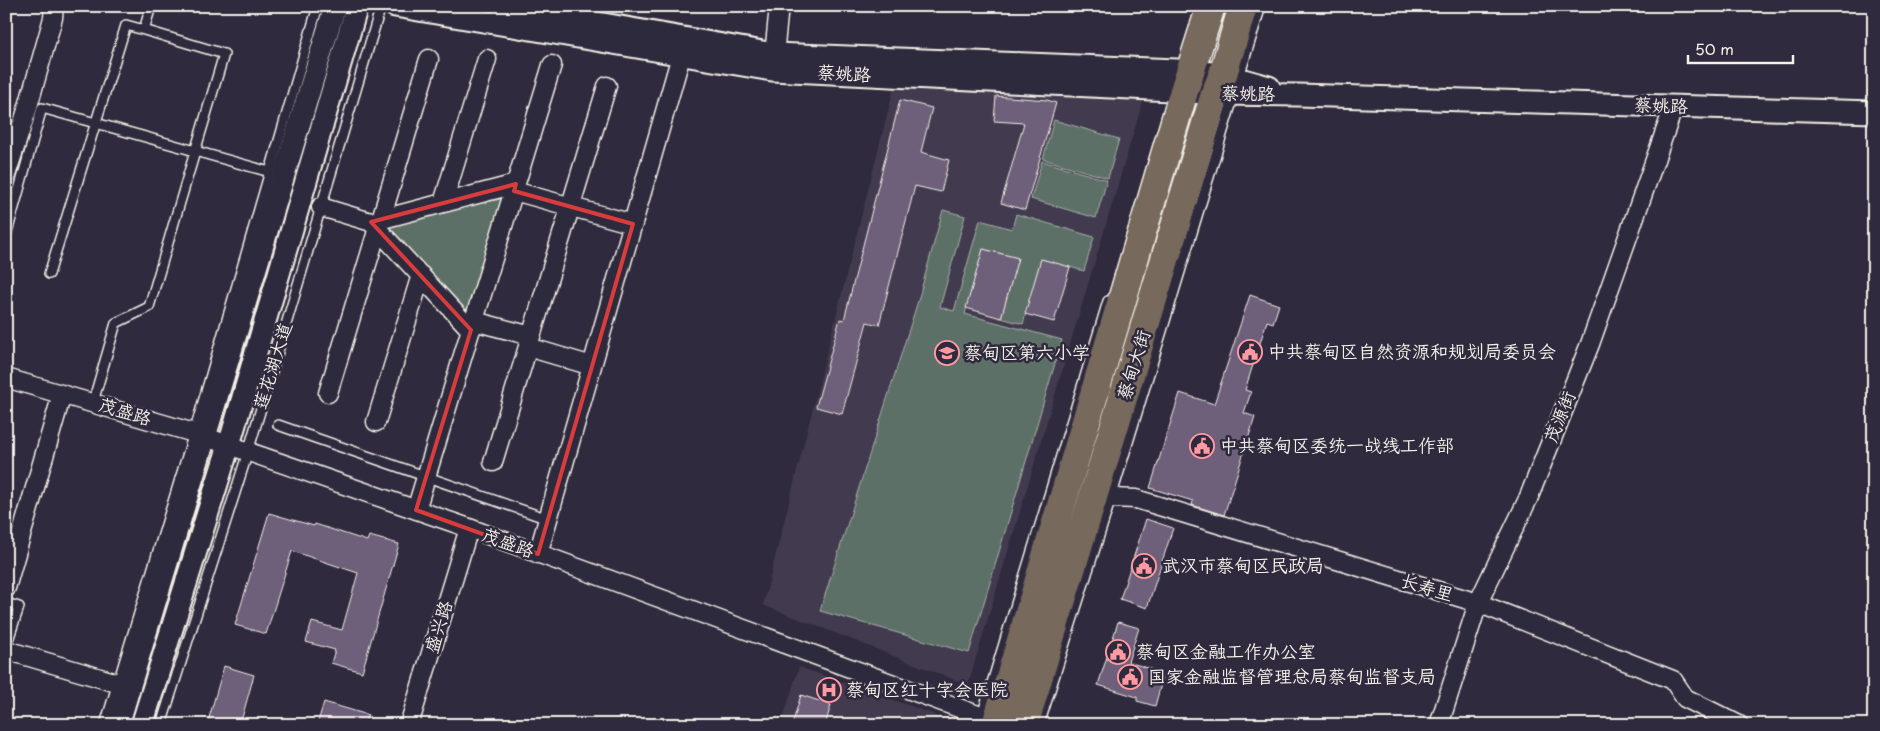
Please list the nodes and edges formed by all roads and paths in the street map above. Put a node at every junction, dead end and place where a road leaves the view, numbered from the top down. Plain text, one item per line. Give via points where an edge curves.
1 (54, 6) edge
2 (151, 6) edge
3 (318, 6) edge
4 (335, 6) edge
5 (357, 6) edge
6 (381, 6) edge
7 (394, 6) edge
8 (501, 6) edge
9 (779, 6) edge
10 (1212, 6) edge
11 (1243, 6) edge
12 (1261, 6) edge
13 (144, 30) junction
14 (684, 47) junction
15 (429, 58) dead end
16 (487, 59) dead end
17 (773, 62) junction
18 (552, 65) dead end
19 (1178, 80) junction
20 (1228, 85) junction
21 (606, 86) dead end
22 (1674, 106) junction
23 (1874, 112) edge
24 (96, 123) junction
25 (195, 151) junction
26 (270, 172) junction
27 (6, 175) edge
28 (515, 187) junction
29 (443, 204) junction
30 (570, 206) junction
31 (321, 207) junction
32 (377, 223) junction
33 (633, 224) junction
34 (6, 236) edge
35 (49, 274) dead end
36 (422, 274) junction
37 (1111, 290) dead end
38 (472, 326) junction
39 (529, 342) junction
40 (592, 366) junction
41 (6, 378) edge
42 (328, 393) dead end
43 (62, 394) junction
44 (93, 402) junction
45 (376, 422) dead end
46 (278, 425) dead end
47 (200, 435) junction
48 (238, 448) junction
49 (493, 462) dead end
50 (426, 476) junction
51 (1103, 495) junction
52 (416, 510) junction
53 (548, 518) junction
54 (469, 528) junction
55 (538, 554) junction
56 (6, 588) edge
57 (6, 603) edge
58 (1478, 603) junction
59 (6, 648) edge
60 (117, 683) junction
61 (992, 723) edge
62 (105, 725) edge
63 (118, 725) edge
64 (142, 725) edge
65 (161, 725) edge
66 (409, 725) edge
67 (1024, 725) edge
68 (1039, 725) edge
69 (1439, 725) edge
70 (1740, 725) edge

1 - 27 street via 48,37
2 - 13 lane
3 - 26 lane
4 - 47 street
5 - 48 street, 莲花湖大道
6 - 31 lane, 莲花湖大道
7 - 14 street, 蔡姚路
8 - 14 street, 蔡姚路
9 - 17 street
10 - 19 main road, 蔡甸大街
11 - 20 main road, 蔡甸大街
12 - 20 lane
13 - 24 lane via 126,25
13 - 25 lane via 224,54
14 - 17 street, 蔡姚路
14 - 33 street
15 - 32 street
16 - 29 street
17 - 19 street, 蔡姚路
18 - 28 street
19 - 20 street, 蔡姚路
19 - 61 main road, 蔡甸大街
20 - 22 street, 蔡姚路 via 1298,95
20 - 51 main road, 蔡甸大街
21 - 30 street
22 - 23 street, 蔡姚路
22 - 58 street, 茂源街 via 1586,353 1528,499
24 - 25 lane
24 - 34 lane via 42,108
24 - 35 lane
25 - 26 lane
25 - 44 lane via 149,307 116,322
26 - 47 lane
28 - 29 street
28 - 30 street
28 - 38 street
29 - 32 street
30 - 33 street
30 - 39 street
31 - 32 street
31 - 48 lane, 莲花湖大道
32 - 36 street
32 - 42 street
33 - 40 street
36 - 38 street
36 - 45 street
37 - 61 lane
38 - 39 street
38 - 50 street
39 - 40 street
39 - 49 street
40 - 53 street
41 - 43 street, 茂盛路
43 - 44 street, 茂盛路
43 - 56 street
44 - 47 street, 茂盛路
46 - 50 lane
47 - 48 street, 茂盛路
47 - 60 lane
47 - 63 street
48 - 52 street, 茂盛路
48 - 64 street, 莲花湖大道
48 - 65 lane, 莲花湖大道
50 - 52 street
50 - 53 lane
51 - 58 street, 长寿里 via 1136,499
51 - 67 main road, 蔡甸大街
51 - 68 lane
52 - 54 street, 茂盛路
53 - 55 street
54 - 55 street, 茂盛路
54 - 66 street, 盛兴路
55 - 61 street, 茂盛路
57 - 59 lane via 20,607
58 - 69 street, 茂源街
58 - 70 street, 长寿里 via 1674,680 1685,698
59 - 60 street
60 - 62 lane

